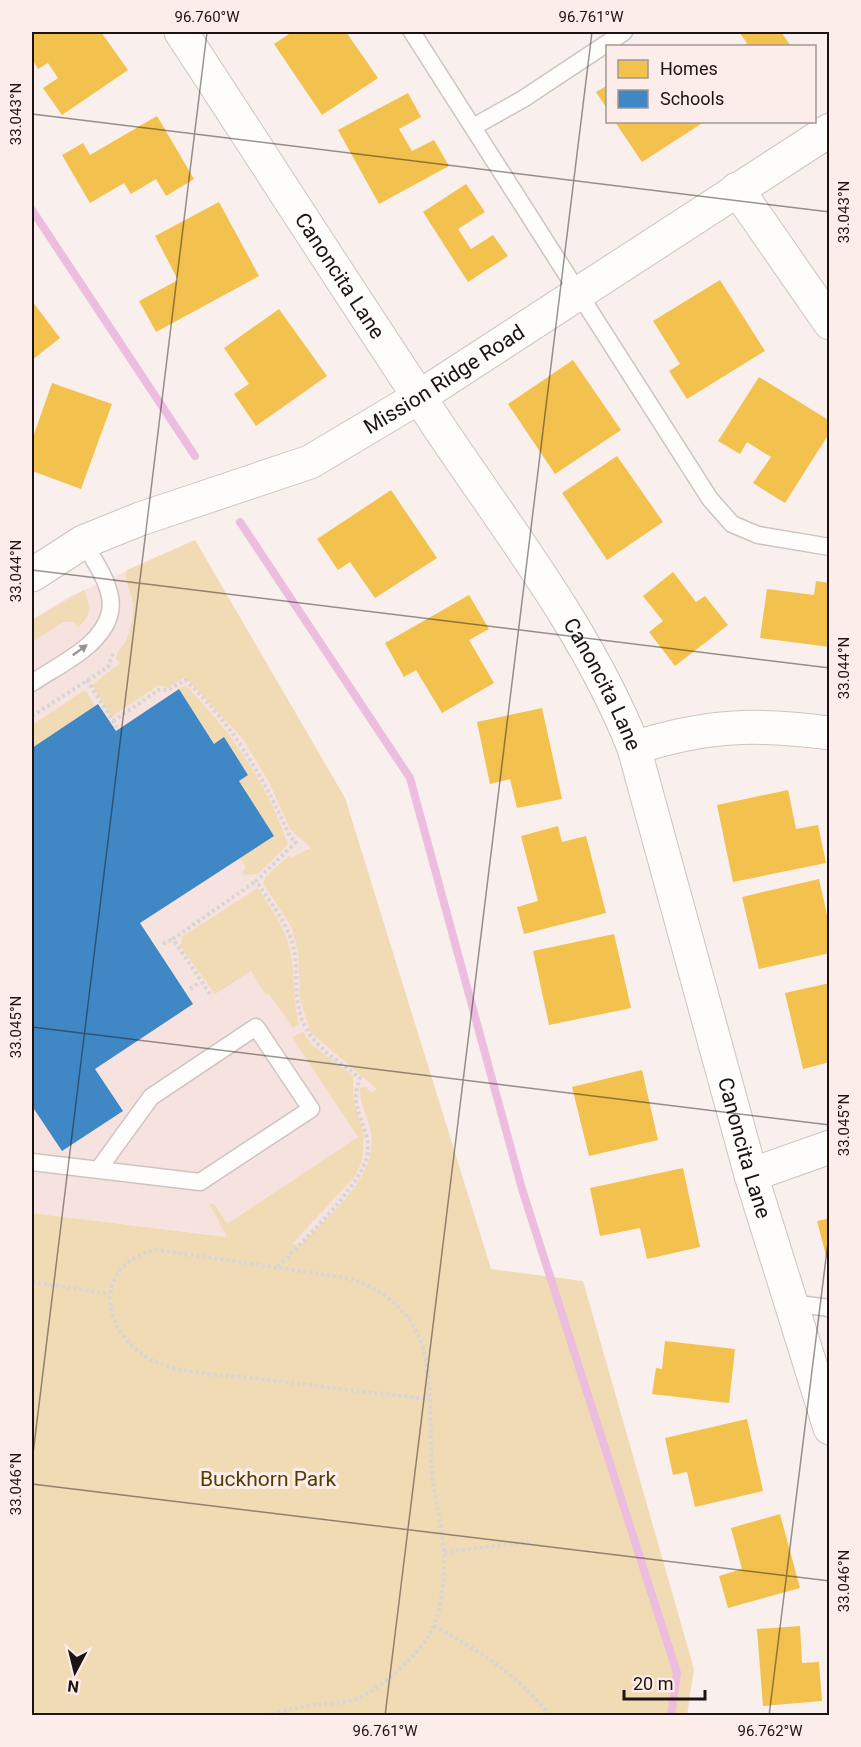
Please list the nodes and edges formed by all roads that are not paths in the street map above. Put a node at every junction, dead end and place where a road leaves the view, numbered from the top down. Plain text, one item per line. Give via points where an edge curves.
1 (181, 32) edge
2 (412, 32) edge
3 (624, 32) edge
4 (473, 127) junction
5 (830, 130) edge
6 (737, 189) junction
7 (579, 292) junction
8 (830, 323) edge
9 (419, 397) junction
10 (83, 542) junction
11 (830, 547) edge
12 (32, 575) edge
13 (32, 683) edge
14 (830, 733) edge
15 (634, 748) junction
16 (830, 1147) edge
17 (32, 1162) edge
18 (98, 1170) junction
19 (751, 1175) junction
20 (790, 1303) junction
21 (830, 1308) edge
22 (830, 1428) edge

1 - 9 street, Canoncita Lane
2 - 4 lane
3 - 4 lane
4 - 7 lane
5 - 6 street, Mission Ridge Road
6 - 7 street, Mission Ridge Road
6 - 8 street
7 - 9 street, Mission Ridge Road
7 - 11 lane via 710,499 732,524 758,536
9 - 10 street, Mission Ridge Road via 310,462
9 - 15 street, Canoncita Lane via 589,653
10 - 12 street, Mission Ridge Road
13 -> 10 lane via 86,647 102,629 110,611 99,570
14 - 15 street via 734,726 679,733
15 - 19 street, Canoncita Lane
16 - 19 street
17 - 18 lane
18 - 18 lane via 200,1182 311,1109 256,1027 151,1097
19 - 20 street, Canoncita Lane
20 - 21 lane
20 - 22 street, Canoncita Lane

